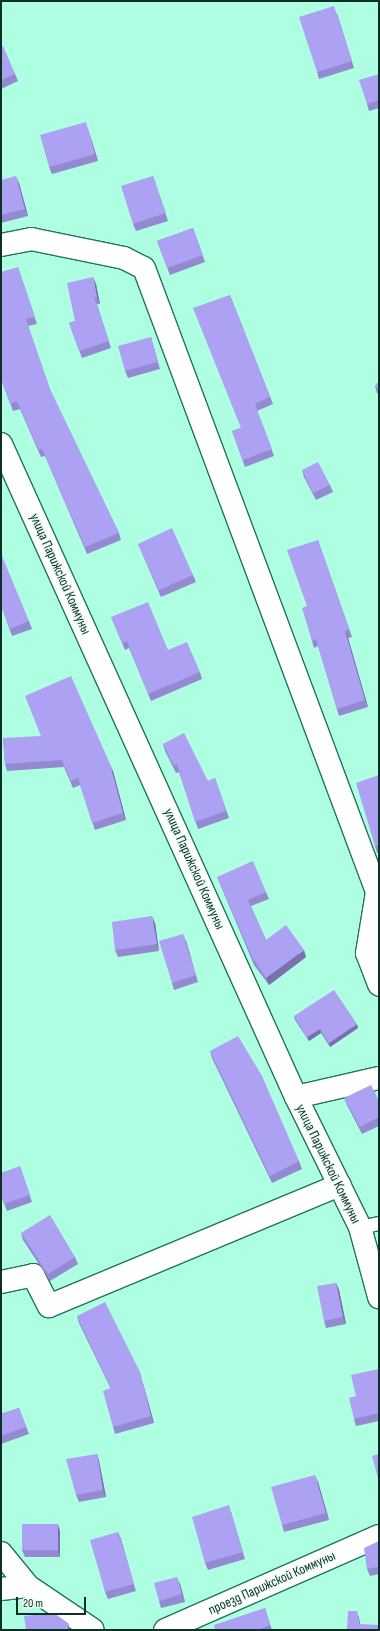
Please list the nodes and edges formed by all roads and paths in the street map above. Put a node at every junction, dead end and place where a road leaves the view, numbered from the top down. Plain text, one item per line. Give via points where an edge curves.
1 (1, 245) edge
2 (1, 444) edge
3 (379, 985) edge
4 (379, 1078) edge
5 (296, 1097) junction
6 (340, 1185) junction
7 (370, 1225) edge
8 (1, 1282) edge
9 (379, 1296) edge
10 (379, 1536) edge
11 (1, 1553) edge
12 (28, 1586) junction
13 (1, 1589) edge
14 (94, 1630) edge
15 (165, 1630) edge

1 - 3 street via 31,239 124,258 144,268 377,892 367,953
2 - 5 street, улица Парижской Коммуны
4 - 5 street
5 - 6 street, улица Парижской Коммуны
6 - 7 street, улица Парижской Коммуны
6 - 8 street via 49,1306 33,1275
7 - 9 street, улица Парижской Коммуны
10 - 15 street, проезд Парижской Коммуны
11 - 12 street
12 - 13 street
12 - 14 street

